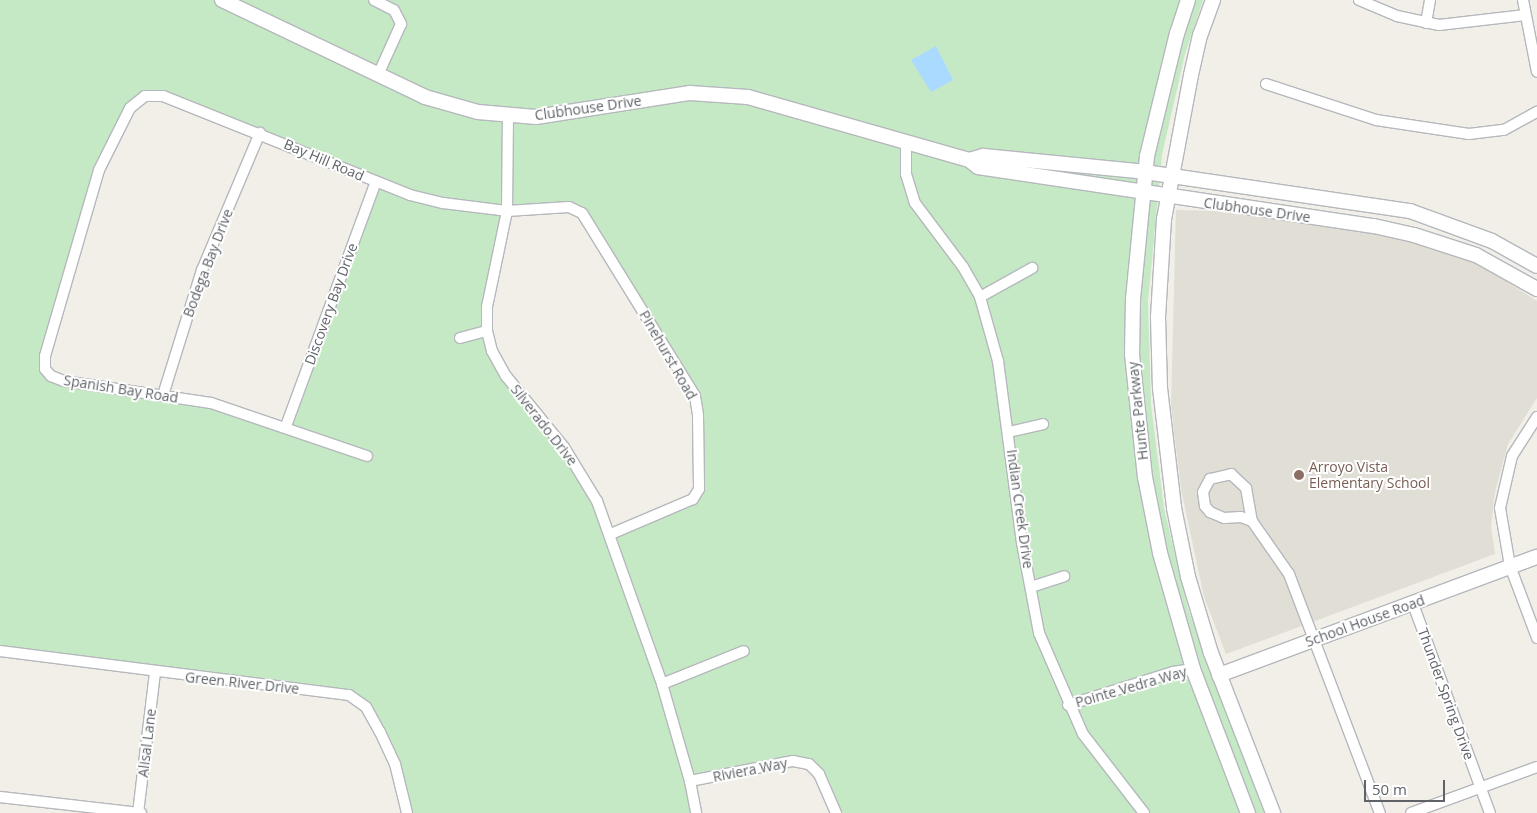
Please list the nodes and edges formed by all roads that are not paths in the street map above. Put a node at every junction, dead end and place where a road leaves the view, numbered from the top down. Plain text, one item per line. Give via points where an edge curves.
1 (222, 0) edge
2 (374, 0) edge
3 (1188, 0) edge
4 (1213, 0) edge
5 (1359, 0) edge
6 (1430, 0) edge
7 (1523, 0) edge
8 (1525, 15) junction
9 (1426, 23) junction
10 (1537, 72) edge
11 (378, 75) junction
12 (1266, 84) dead end
13 (144, 96) joint
14 (1537, 112) edge
15 (508, 114) junction
16 (260, 133) junction
17 (906, 142) junction
18 (969, 160) junction
19 (1145, 172) junction
20 (1170, 176) junction
21 (376, 182) junction
22 (1142, 191) junction
23 (1168, 196) junction
24 (507, 211) junction
25 (1537, 266) edge
26 (1032, 268) dead end
27 (1537, 289) edge
28 (980, 297) junction
29 (487, 331) junction
30 (460, 338) dead end
31 (163, 395) junction
32 (1537, 417) edge
33 (1043, 424) dead end
34 (286, 426) junction
35 (1009, 432) junction
36 (367, 456) dead end
37 (1252, 521) junction
38 (612, 534) junction
39 (1537, 557) edge
40 (1510, 566) junction
41 (1064, 576) dead end
42 (1031, 586) junction
43 (1412, 604) junction
44 (1537, 638) edge
45 (1314, 640) junction
46 (0, 651) edge
47 (744, 651) dead end
48 (1193, 669) junction
49 (155, 673) junction
50 (1219, 675) junction
51 (662, 684) junction
52 (1068, 705) junction
53 (1537, 767) edge
54 (690, 781) junction
55 (1480, 788) junction
56 (0, 797) edge
57 (139, 813) edge
58 (406, 813) edge
59 (696, 813) edge
60 (836, 813) edge
61 (1144, 813) edge
62 (1248, 813) edge
63 (1273, 813) edge
64 (1380, 813) edge
65 (1410, 813) edge
66 (1490, 813) edge

1 - 11 street, Clubhouse Drive
2 - 11 street via 394,10 401,24
3 - 19 street, Hunte Parkway via 1156,109
4 - 20 street, Hunte Parkway via 1200,35
5 - 9 street via 1397,16
6 - 9 street
7 - 8 street
8 - 9 street
8 - 10 street
11 - 15 street, Clubhouse Drive via 449,105
12 - 14 street via 1376,120 1469,134 1504,130
13 - 16 street, Bay Hill Road via 163,96
13 - 31 street, Spanish Bay Road via 130,108 99,170 45,356 45,369 51,376 64,381
15 - 17 street, Clubhouse Drive via 536,117 690,92 721,93 748,97
15 - 24 street, Silverado Drive
16 - 21 street, Bay Hill Road
16 - 31 street, Bodega Bay Drive via 202,270
17 - 18 street, Clubhouse Drive
17 - 28 street, Indian Creek Drive via 906,174 914,203
18 - 19 street, Clubhouse Drive via 983,156
18 - 22 street, Clubhouse Drive via 978,167
19 - 20 street, Clubhouse Drive
19 - 22 street, Hunte Parkway
20 - 23 street, Hunte Parkway
20 - 25 street, Clubhouse Drive via 1410,211 1492,241
21 - 24 street, Bay Hill Road via 443,203
21 - 34 street, Discovery Bay Drive
22 - 23 street, Clubhouse Drive
22 - 48 street, Hunte Parkway via 1132,354 1137,414 1160,553
23 - 27 street, Clubhouse Drive via 1374,226 1414,235 1476,255
23 - 50 street, Hunte Parkway via 1158,317 1165,450 1188,578
24 - 29 street, Silverado Drive via 487,307
24 - 38 street, Pinehurst Road via 568,207 582,213 695,396 699,489 693,499
26 - 28 street
28 - 35 street, Indian Creek Drive via 998,361
29 - 30 street
29 - 38 street, Silverado Drive via 492,351 506,376 564,448 598,501
31 - 34 street, Spanish Bay Road via 211,403
32 - 40 street via 1512,456 1505,478 1500,508
33 - 35 street, Indian Creek Drive
34 - 36 street, Spanish Bay Road
35 - 42 street, Indian Creek Drive via 1022,543
37 - 37 street via 1243,482 1230,474 1210,479 1203,492 1205,506 1210,512 1224,518 1241,517
37 - 45 street via 1289,574
38 - 51 street, Silverado Drive
39 - 40 street, School House Road
40 - 43 street, School House Road
40 - 44 street
41 - 42 street, Indian Creek Drive
42 - 52 street, Indian Creek Drive via 1039,633
43 - 45 street, School House Road
43 - 55 street, Thunder Spring Drive
45 - 50 street, School House Road
45 - 64 street
46 - 49 street, Green River Drive
47 - 51 street
48 - 52 street, Pointe Vedra Way via 1173,672
48 - 62 street, Hunte Parkway
49 - 57 street, Alisal Lane
49 - 58 street, Green River Drive via 342,694 356,699 370,712 394,764
50 - 63 street, Hunte Parkway
51 - 54 street, Silverado Drive
52 - 61 street, Indian Creek Drive via 1083,734
53 - 55 street
54 - 59 street, Silverado Drive
54 - 60 street, Riviera Way via 793,761 809,764 819,774
55 - 65 street
55 - 66 street, Thunder Spring Drive
56 - 57 street

